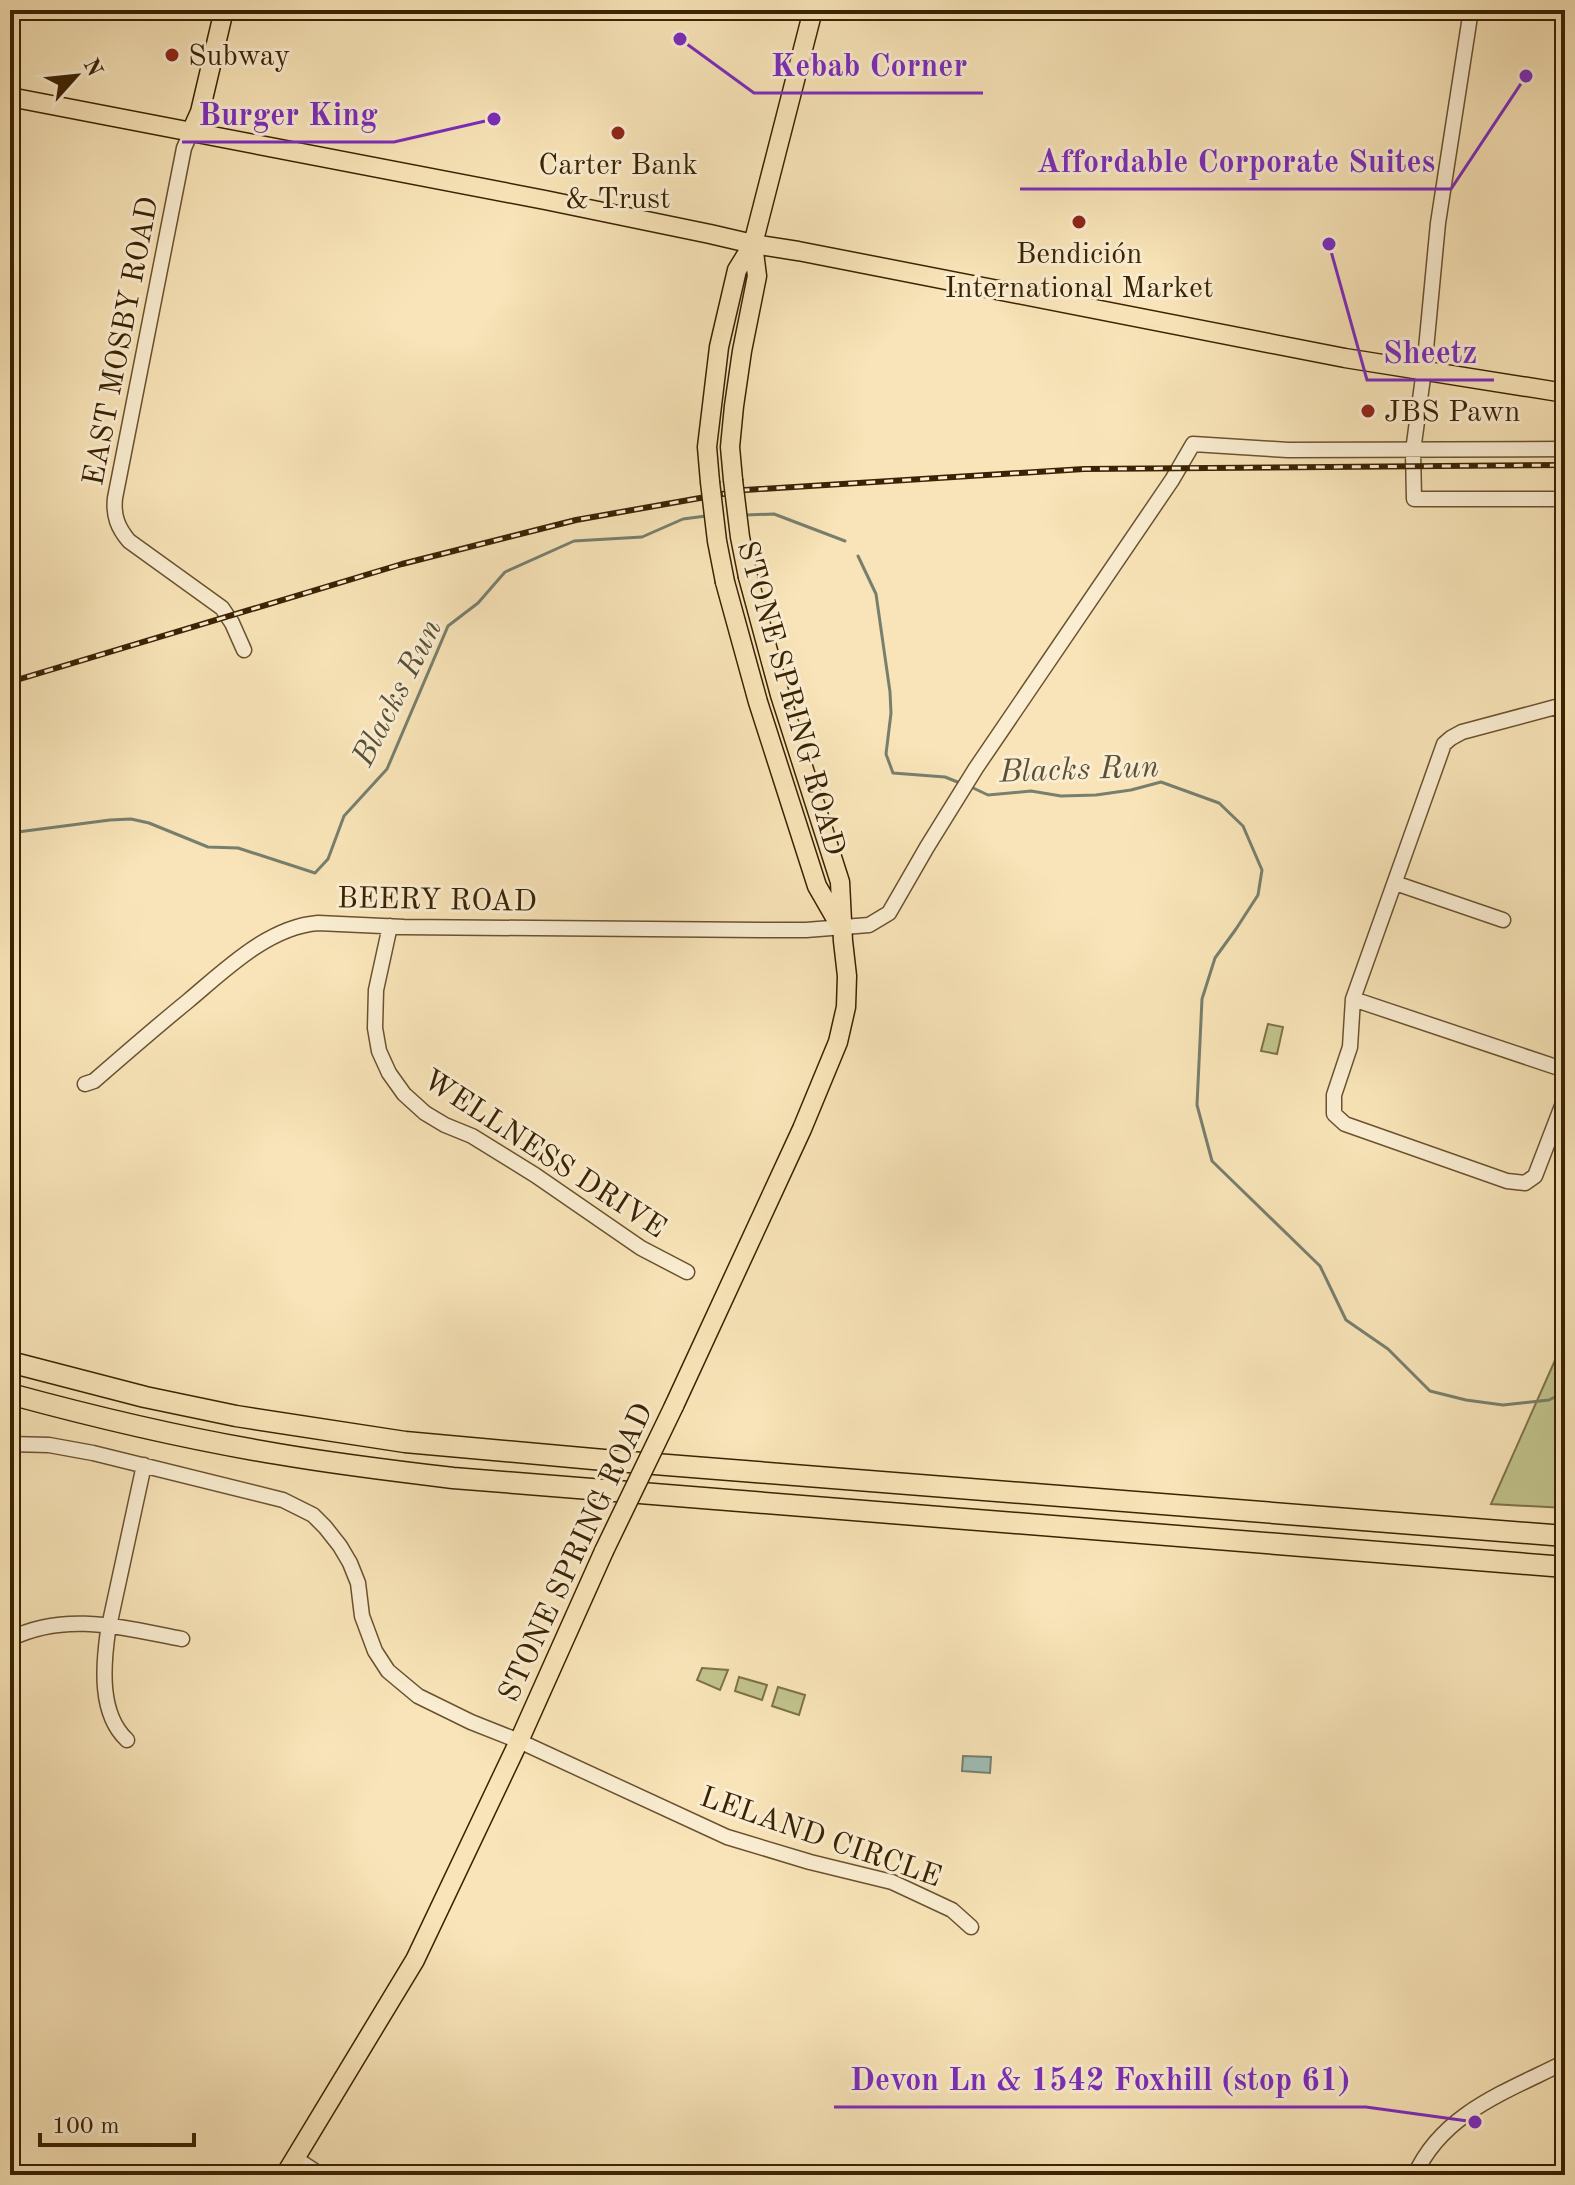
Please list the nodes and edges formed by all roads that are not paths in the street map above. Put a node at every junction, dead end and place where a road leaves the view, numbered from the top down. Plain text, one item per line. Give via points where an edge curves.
1 (224, 10) edge
2 (813, 10) edge
3 (1471, 10) edge
4 (10, 97) edge
5 (191, 132) junction
6 (753, 244) junction
7 (1424, 370) junction
8 (1565, 393) edge
9 (1565, 449) edge
10 (1413, 451) junction
11 (1565, 499) edge
12 (244, 650) dead end
13 (1564, 704) edge
14 (1565, 785) edge
15 (1395, 883) junction
16 (1503, 920) dead end
17 (390, 926) junction
18 (842, 928) junction
19 (1353, 999) junction
20 (1565, 1070) edge
21 (85, 1084) dead end
22 (1565, 1098) edge
23 (687, 1272) dead end
24 (10, 1362) edge
25 (10, 1394) edge
26 (10, 1444) edge
27 (144, 1465) junction
28 (1565, 1536) edge
29 (1565, 1567) edge
30 (110, 1625) junction
31 (10, 1639) edge
32 (182, 1639) dead end
33 (127, 1740) dead end
34 (519, 1741) junction
35 (971, 1927) dead end
36 (1565, 2062) edge
37 (290, 2167) edge
38 (321, 2175) edge
39 (1415, 2175) edge

1 - 5 main road
2 - 6 main road, STONE SPRING ROAD
3 - 7 street via 1438,223
4 - 5 main road
5 - 6 main road
5 - 12 street, EAST MOSBY ROAD via 114,513 129,541 222,608
6 - 7 main road
6 - 18 main road, STONE SPRING ROAD, bridge via 757,276 730,447 740,537 780,695 840,882
6 - 18 main road, STONE SPRING ROAD, bridge via 737,270 719,347 707,447 717,541 758,702 817,886
7 - 8 main road
7 - 10 street
9 - 10 street
10 - 11 street via 1414,499
10 - 18 street via 1193,444 976,768 889,913 869,925
13 - 14 street
13 - 15 street via 1462,732 1445,743
15 - 16 street
15 - 19 street
17 - 18 street, BEERY ROAD
17 - 21 street, BEERY ROAD via 312,923 274,937
17 - 23 street, WELLNESS DRIVE via 376,990 375,1028 379,1051 404,1094 425,1113 472,1136 641,1248
18 - 34 main road, STONE SPRING ROAD, bridge via 846,1007 838,1042
19 - 20 street
19 - 22 street via 1350,1047 1334,1095 1334,1114 1345,1124 1525,1183 1535,1176
24 - 28 highway via 211,1411 405,1442
25 - 29 highway via 215,1443 453,1478
26 - 27 street, LELAND CIRCLE via 70,1448
27 - 30 street
27 - 34 street, LELAND CIRCLE via 283,1500 313,1515 350,1563 368,1638 388,1671 418,1696
30 - 31 street via 55,1624
30 - 32 street
30 - 33 street via 106,1691 114,1723
34 - 35 street, LELAND CIRCLE via 727,1837 892,1882 952,1910
34 - 37 main road, STONE SPRING ROAD via 415,1960
36 - 39 street via 1458,2119 1433,2144
37 - 38 street

